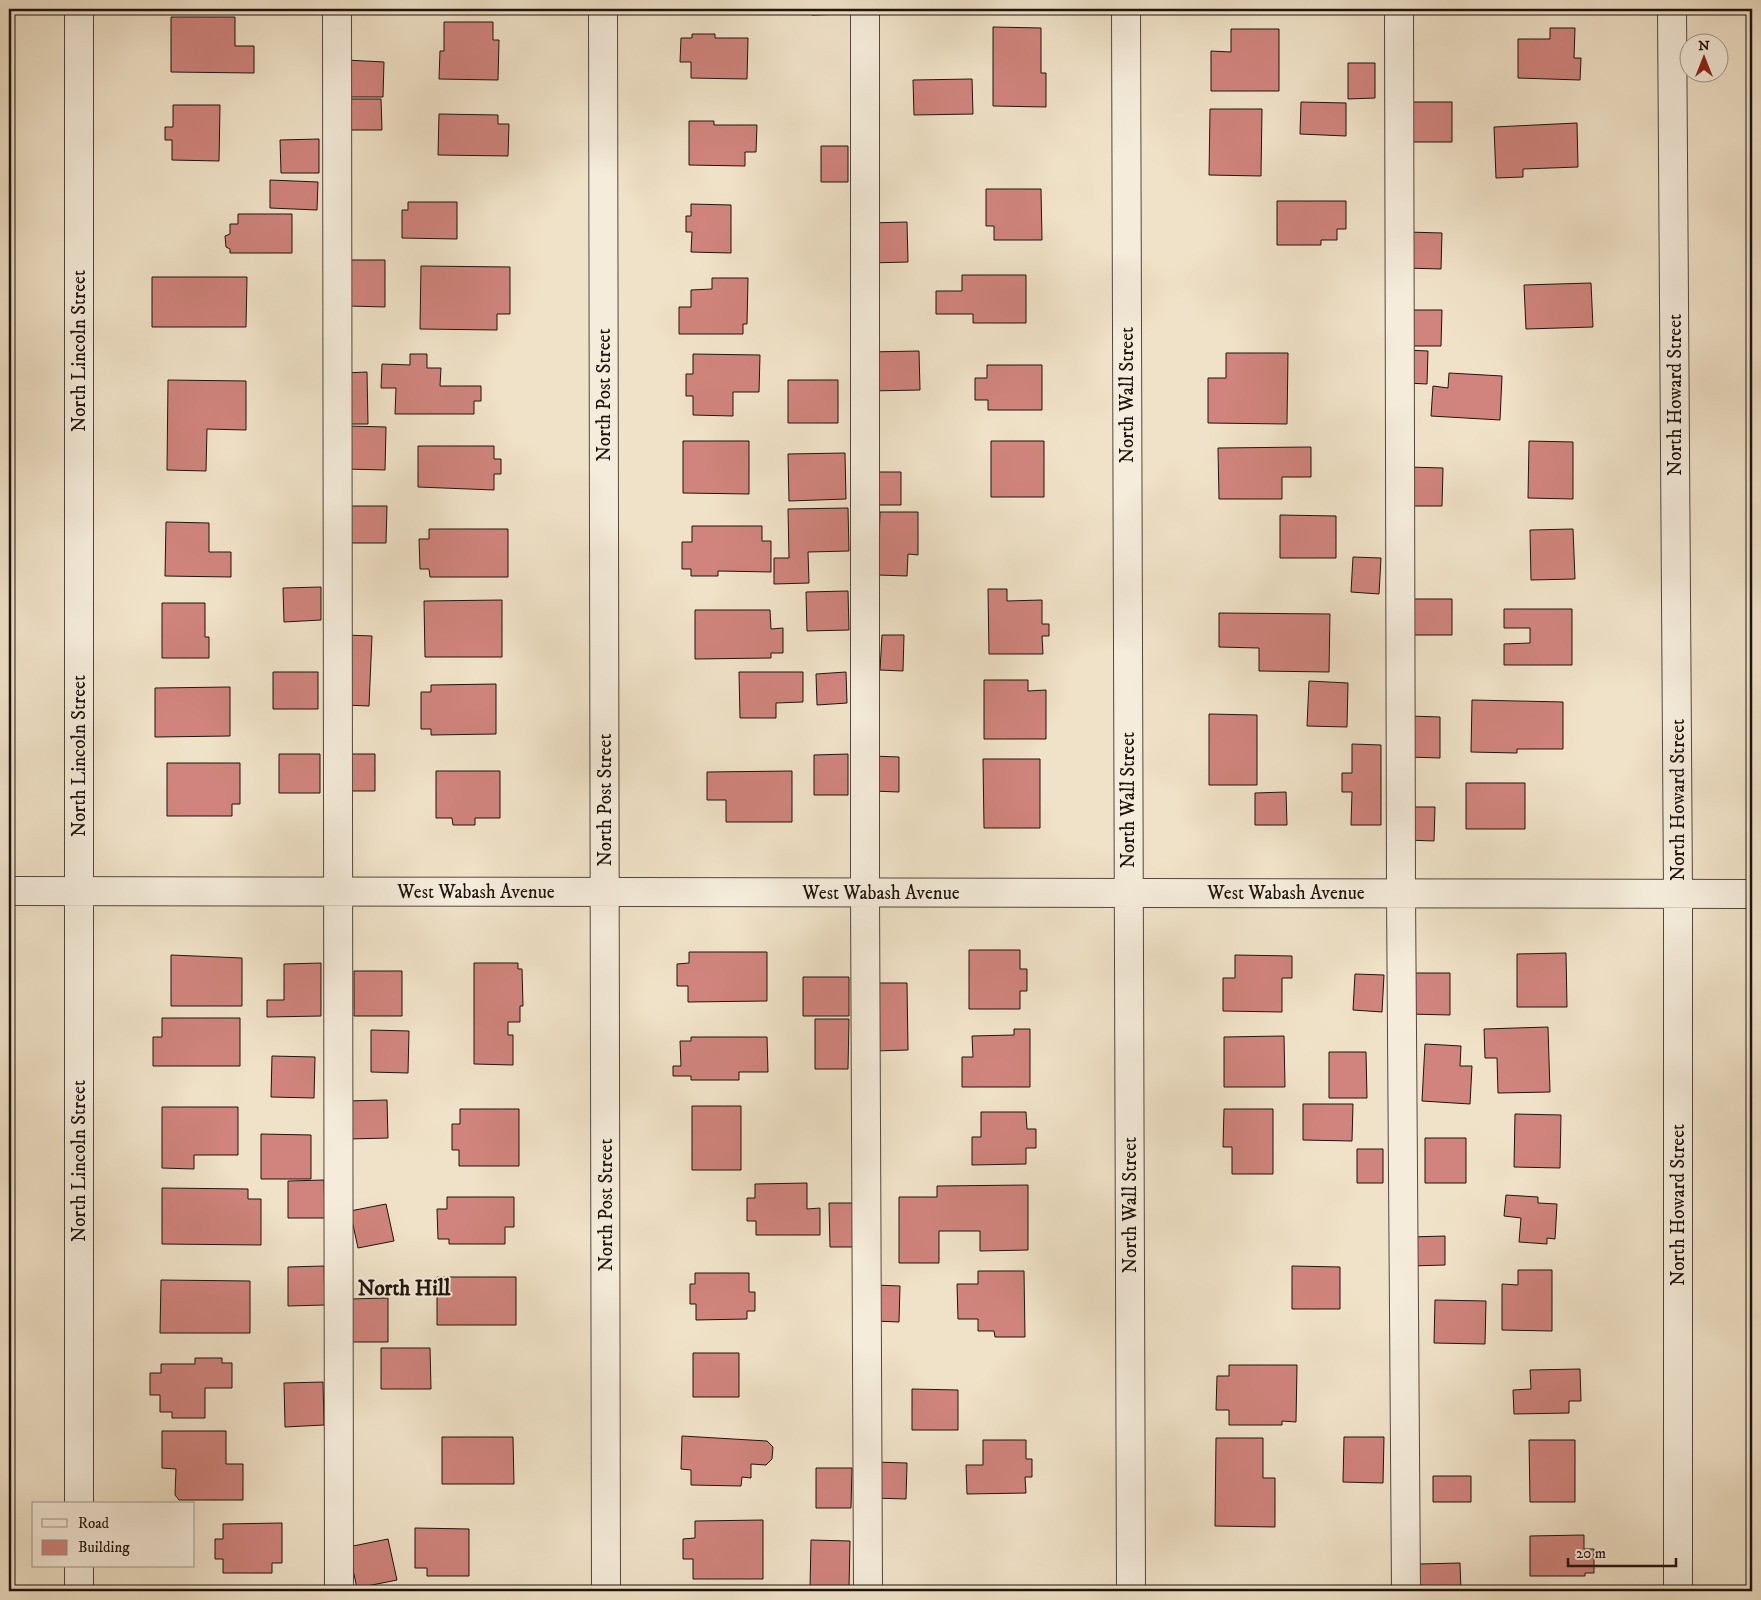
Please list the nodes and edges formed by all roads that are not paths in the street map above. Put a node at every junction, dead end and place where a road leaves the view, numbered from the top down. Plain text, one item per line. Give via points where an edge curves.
1 (79, 9) edge
2 (337, 9) edge
3 (603, 9) edge
4 (865, 9) edge
5 (1126, 9) edge
6 (1399, 9) edge
7 (1672, 9) edge
8 (9, 891) edge
9 (79, 892) junction
10 (337, 892) junction
11 (606, 893) junction
12 (865, 893) junction
13 (1128, 893) junction
14 (1401, 893) junction
15 (1678, 893) junction
16 (1752, 894) edge
17 (79, 1502) edge
18 (79, 1568) edge
19 (79, 1591) edge
20 (339, 1591) edge
21 (606, 1591) edge
22 (868, 1591) edge
23 (1132, 1591) edge
24 (1406, 1591) edge
25 (1678, 1591) edge

1 - 9 street, North Lincoln Street
2 - 10 street
3 - 11 street, North Post Street
4 - 12 street
5 - 13 street, North Wall Street
6 - 14 street
7 - 15 street, North Howard Street
8 - 9 street, West Wabash Avenue
9 - 10 street, West Wabash Avenue
9 - 17 street, North Lincoln Street
10 - 11 street, West Wabash Avenue
10 - 20 street
11 - 12 street, West Wabash Avenue
11 - 21 street, North Post Street
12 - 13 street, West Wabash Avenue
12 - 22 street
13 - 14 street, West Wabash Avenue
13 - 23 street, North Wall Street
14 - 15 street, West Wabash Avenue
14 - 24 street
15 - 16 street, West Wabash Avenue
15 - 25 street, North Howard Street
18 - 19 street

